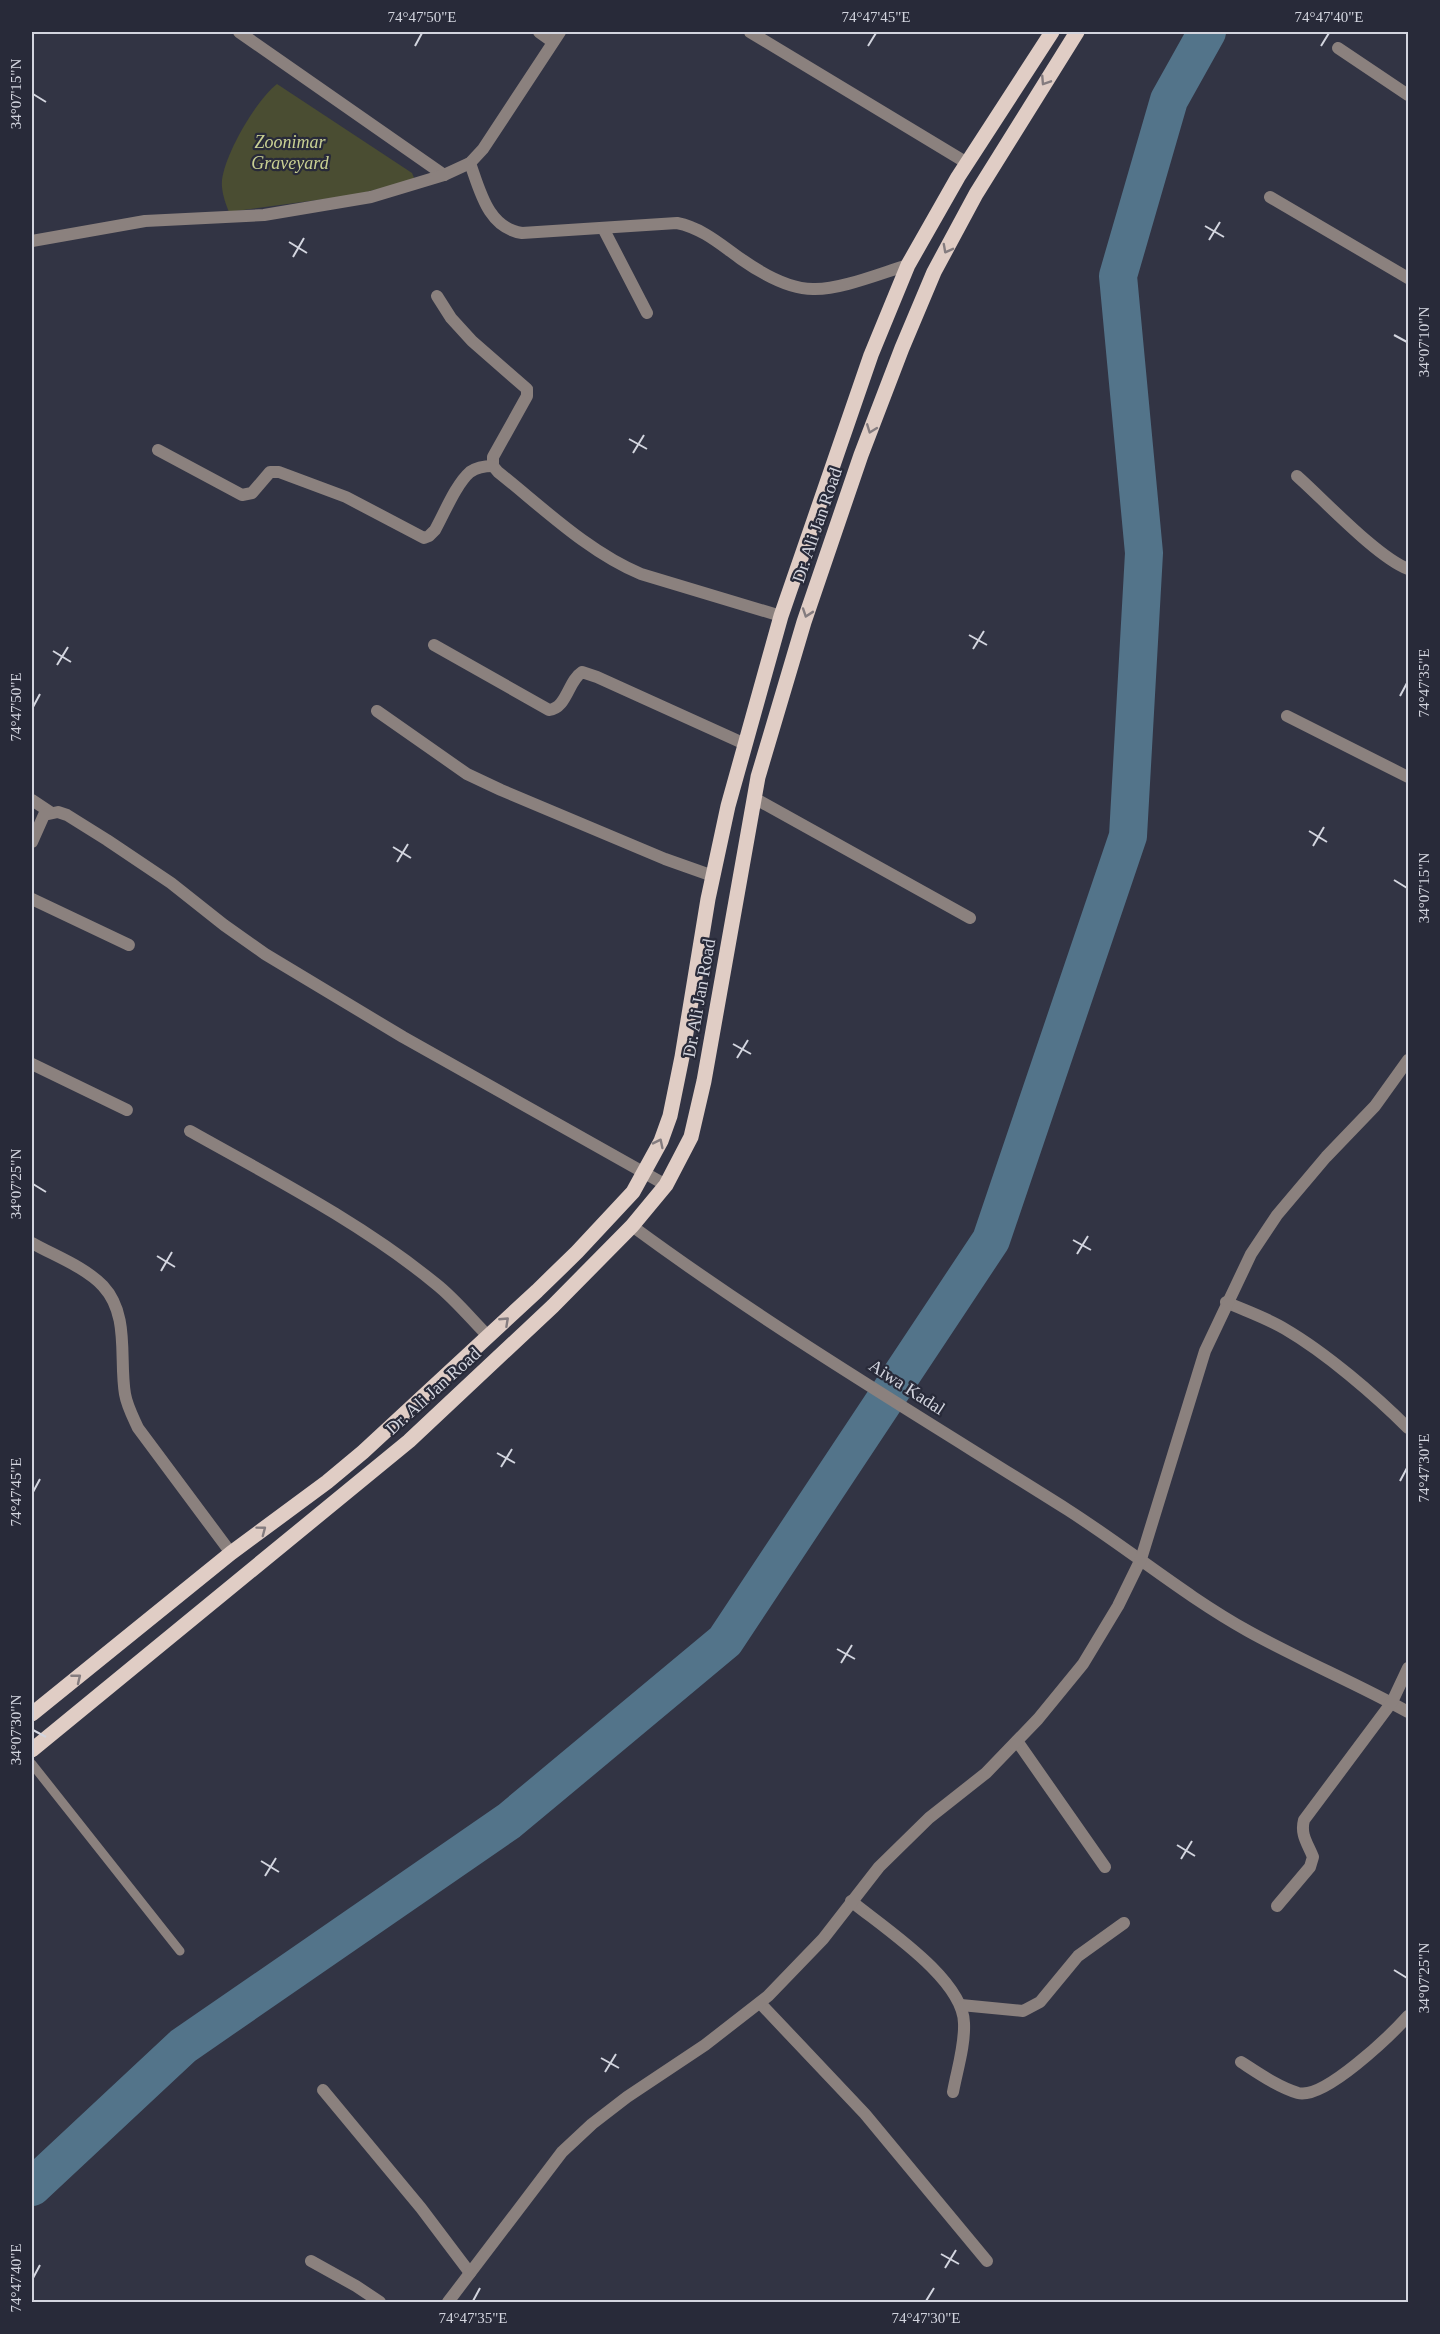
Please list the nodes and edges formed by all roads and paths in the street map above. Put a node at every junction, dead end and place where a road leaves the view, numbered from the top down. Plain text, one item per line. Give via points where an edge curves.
1 (238, 32) edge
2 (539, 32) edge
3 (750, 32) edge
4 (1052, 32) edge
5 (1077, 32) edge
6 (556, 37) edge
7 (1338, 48) dead end
8 (1408, 95) edge
9 (470, 163) junction
10 (968, 164) junction
11 (444, 174) junction
12 (1270, 197) dead end
13 (603, 228) junction
14 (32, 241) edge
15 (908, 265) junction
16 (1408, 278) edge
17 (437, 296) dead end
18 (647, 313) dead end
19 (158, 450) dead end
20 (493, 466) junction
21 (1297, 476) dead end
22 (1408, 569) edge
23 (781, 616) junction
24 (434, 645) dead end
25 (378, 711) dead end
26 (1287, 716) dead end
27 (745, 744) junction
28 (1408, 777) edge
29 (754, 798) junction
30 (32, 800) edge
31 (50, 812) junction
32 (32, 842) edge
33 (713, 876) junction
34 (32, 899) edge
35 (970, 918) dead end
36 (129, 945) dead end
37 (1408, 1060) edge
38 (32, 1064) edge
39 (127, 1110) dead end
40 (190, 1131) dead end
41 (643, 1173) junction
42 (666, 1185) junction
43 (632, 1226) junction
44 (32, 1243) edge
45 (1226, 1302) junction
46 (488, 1336) junction
47 (1408, 1428) edge
48 (231, 1552) junction
49 (1141, 1559) junction
50 (1408, 1668) edge
51 (1392, 1702) junction
52 (1408, 1712) edge
53 (32, 1714) edge
54 (1017, 1741) junction
55 (32, 1750) edge
56 (32, 1764) edge
57 (1105, 1867) dead end
58 (851, 1901) junction
59 (1277, 1906) dead end
60 (1124, 1923) dead end
61 (180, 1951) dead end
62 (759, 2003) junction
63 (961, 2006) junction
64 (1408, 2016) edge
65 (1241, 2062) dead end
66 (323, 2090) dead end
67 (953, 2092) dead end
68 (311, 2260) dead end
69 (987, 2261) dead end
70 (470, 2273) junction
71 (380, 2302) edge
72 (448, 2302) edge

1 - 11 street
2 - 6 street
3 - 10 street
4 - 10 main road, Dr. Ali Jan Road
5 -> 29 main road, Dr. Ali Jan Road via 976,194 917,311 861,455 804,622
6 - 9 street via 497,129
7 - 8 street
9 - 11 street
9 - 13 street via 485,204 509,231
10 - 15 main road, Dr. Ali Jan Road
11 - 14 street via 370,197 264,215 145,221
12 - 16 street
13 - 15 street via 677,223 693,226 753,267 786,284 813,289
13 - 18 street
15 - 23 main road, Dr. Ali Jan Road via 867,365
17 - 20 street via 472,341 527,389 525,401 495,450
19 - 20 street via 242,495 252,493 270,472 279,472 346,497 424,538 435,530 470,472
20 - 23 street via 619,565
21 - 22 street via 1365,538
23 - 27 main road, Dr. Ali Jan Road
24 - 27 street via 549,710 560,705 582,672
25 - 33 street via 484,782 665,860
26 - 28 street
27 - 33 main road, Dr. Ali Jan Road
29 - 35 street
29 - 42 main road, Dr. Ali Jan Road via 719,1004 691,1137
30 - 31 street
31 - 32 street via 40,820
31 - 41 street via 67,815 171,882 265,954
41 -> 33 main road, Dr. Ali Jan Road via 670,1116
34 - 36 street
37 - 45 street via 1375,1106 1276,1215
38 - 39 street
40 - 46 street via 389,1249 439,1286
41 - 42 street
46 -> 41 main road, Dr. Ali Jan Road via 608,1220 633,1192
42 - 43 main road, Dr. Ali Jan Road
43 - 49 street, Aiwa Kadal via 848,1371
43 - 55 main road, Dr. Ali Jan Road via 554,1306 409,1441
44 - 48 street via 104,1287 121,1326 124,1394 130,1412
45 - 47 street via 1285,1329 1314,1348
45 - 49 street via 1205,1351
48 -> 46 main road, Dr. Ali Jan Road via 363,1452
53 -> 48 main road, Dr. Ali Jan Road
49 - 51 street, Aiwa Kadal via 1241,1627
49 - 54 street via 1083,1664
50 - 51 street
51 - 52 street, Aiwa Kadal
51 - 59 street via 1304,1820 1303,1837 1313,1857 1310,1867
54 - 57 street
54 - 58 street via 986,1773 929,1818
56 - 61 lane
58 - 62 street via 792,1974
58 - 63 street via 933,1967
60 - 63 street via 1085,1950 1040,2002 1023,2011
62 - 69 street via 865,2114
62 - 70 street via 627,2097 562,2152
63 - 67 street via 964,2023
64 - 65 street via 1368,2054 1314,2092 1299,2093
66 - 70 street
68 - 71 street
70 - 72 street

